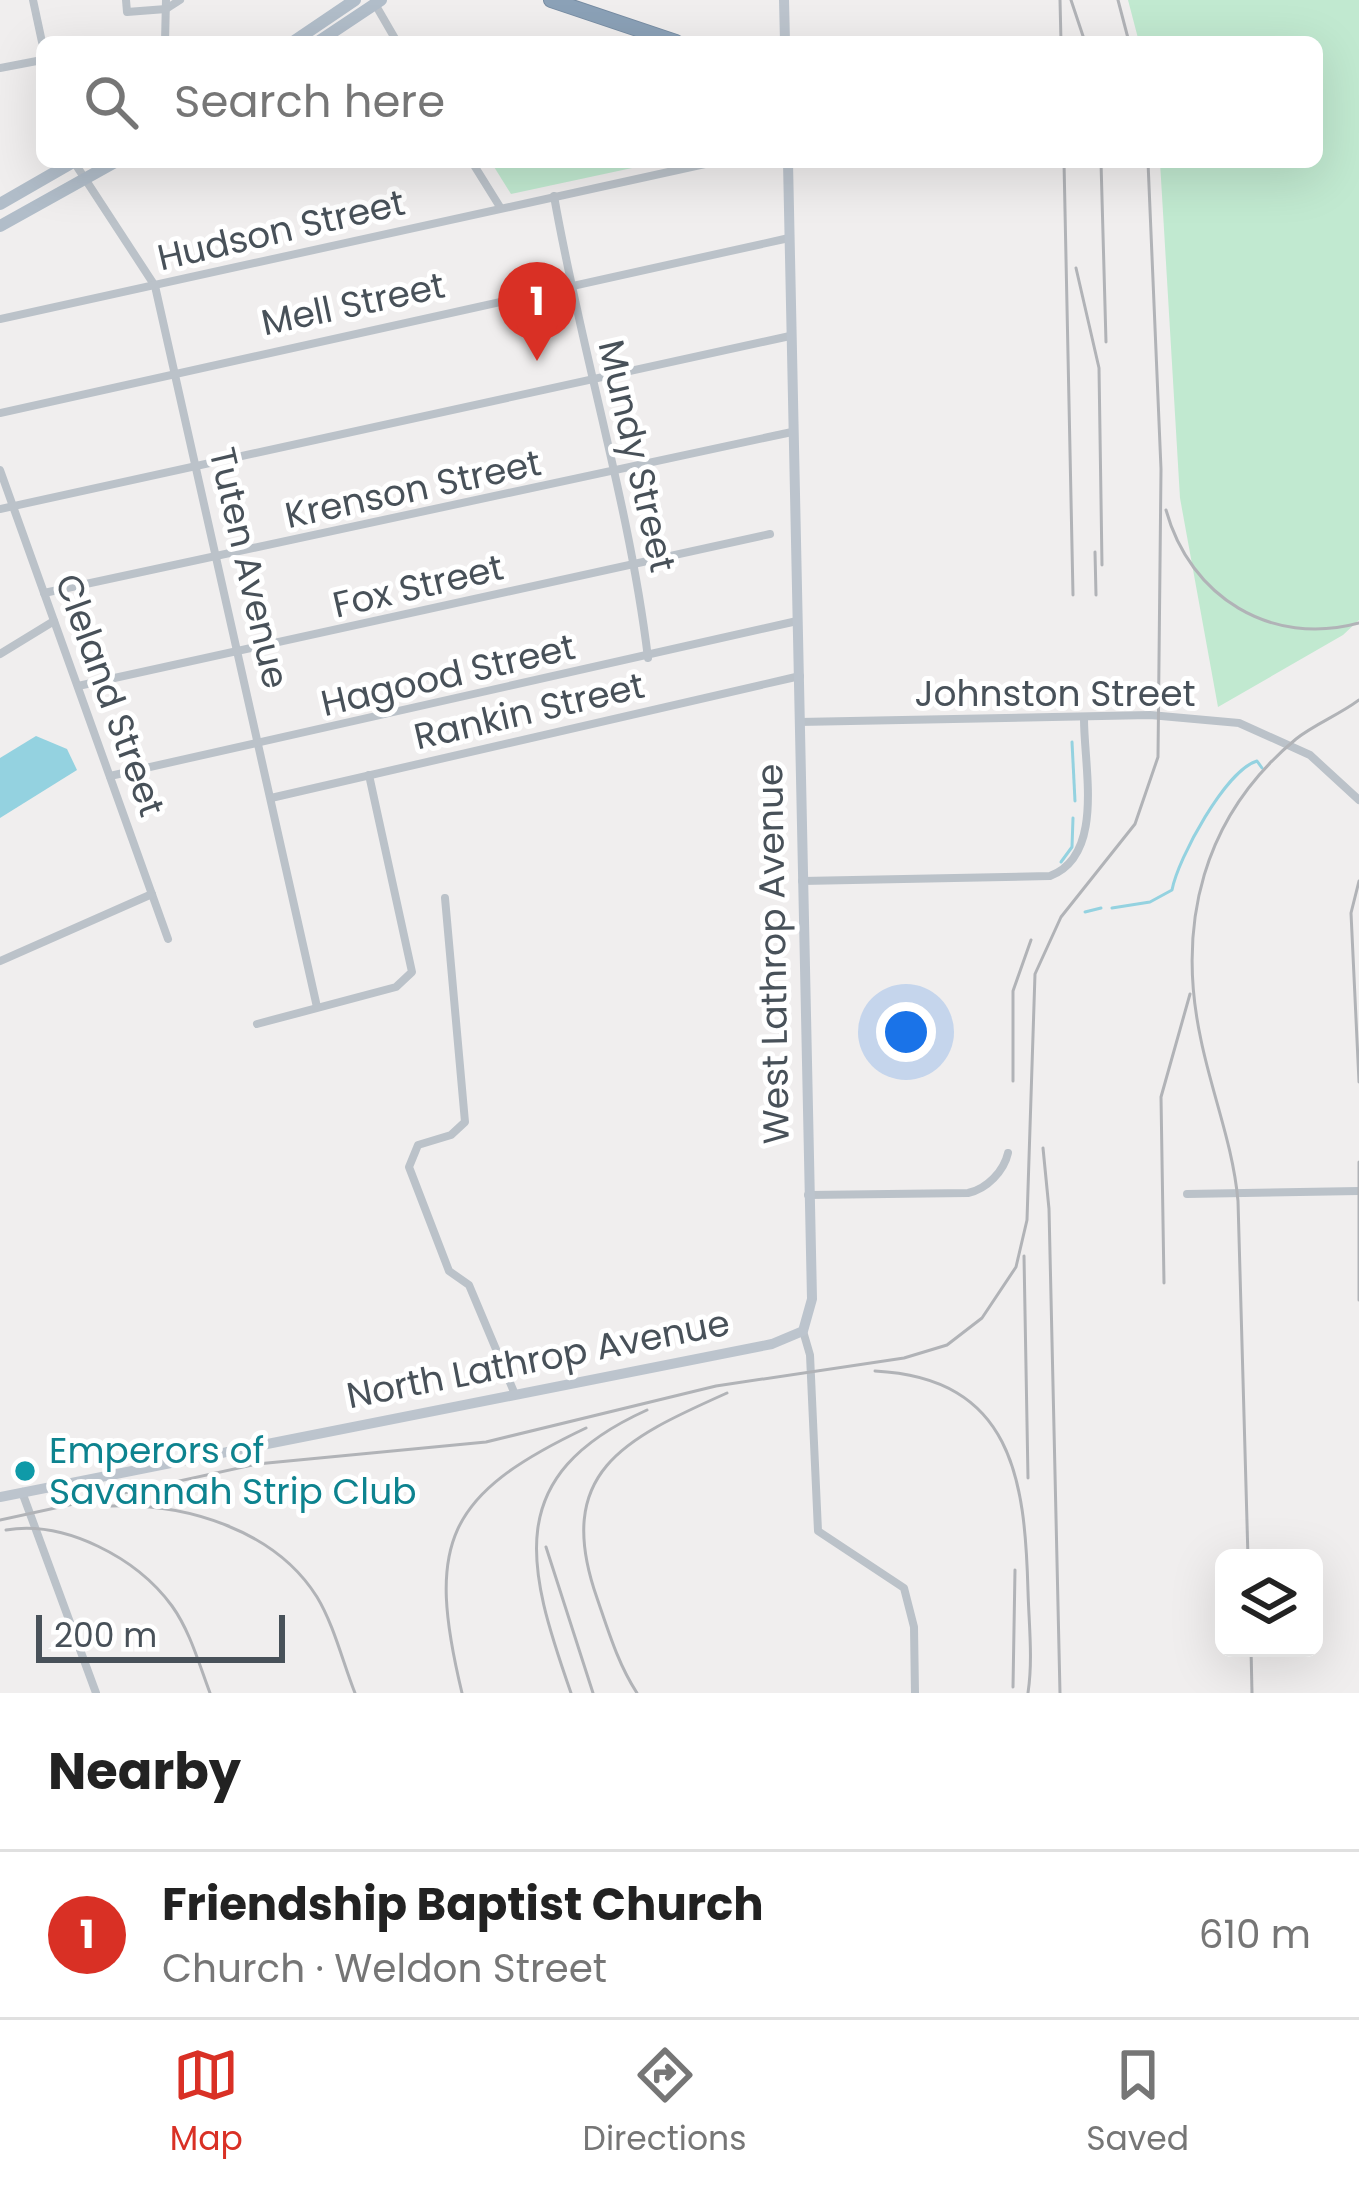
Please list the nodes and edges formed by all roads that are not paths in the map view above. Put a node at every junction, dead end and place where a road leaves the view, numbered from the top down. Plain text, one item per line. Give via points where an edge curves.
1 (33, 0) edge
2 (126, 0) edge
3 (180, 0) edge
4 (355, 0) edge
5 (551, 0) edge
6 (784, 0) edge
7 (376, 2) edge
8 (166, 4) edge
9 (41, 36) edge
10 (165, 36) edge
11 (301, 36) edge
12 (327, 36) edge
13 (395, 36) edge
14 (658, 36) edge
15 (785, 36) edge
16 (36, 61) edge
17 (0, 68) edge
18 (63, 168) edge
19 (78, 168) edge
20 (104, 168) edge
21 (476, 168) edge
22 (686, 168) edge
23 (788, 168) edge
24 (86, 178) junction
25 (554, 196) junction
26 (0, 204) edge
27 (500, 207) junction
28 (0, 226) edge
29 (789, 238) junction
30 (569, 284) junction
31 (155, 286) junction
32 (0, 320) edge
33 (790, 335) junction
34 (178, 370) junction
35 (593, 382) junction
36 (0, 413) edge
37 (792, 432) junction
38 (198, 465) junction
39 (0, 470) edge
40 (614, 474) junction
41 (13, 506) junction
42 (0, 509) edge
43 (770, 534) dead end
44 (219, 559) junction
45 (637, 565) junction
46 (44, 593) junction
47 (54, 621) junction
48 (797, 621) junction
49 (241, 653) junction
50 (0, 654) edge
51 (648, 658) junction
52 (800, 676) junction
53 (78, 686) junction
54 (1084, 719) junction
55 (798, 722) junction
56 (260, 745) junction
57 (369, 775) junction
58 (110, 776) junction
59 (271, 798) junction
60 (1359, 800) edge
61 (802, 881) junction
62 (152, 894) junction
63 (445, 898) dead end
64 (168, 939) dead end
65 (0, 961) edge
66 (316, 1007) junction
67 (257, 1024) dead end
68 (1008, 1153) dead end
69 (1359, 1191) edge
70 (1187, 1194) dead end
71 (808, 1195) junction
72 (803, 1331) junction
73 (514, 1392) junction
74 (22, 1492) junction
75 (0, 1497) edge
76 (96, 1693) edge
77 (916, 1693) edge

1 - 9 street
2 - 8 street via 127,12
3 - 8 street
4 - 11 main road
5 - 14 highway
6 - 15 street
7 - 12 main road
7 - 13 street
8 - 10 street
16 - 17 street
18 - 26 main road
19 - 24 street, Tuten Avenue
20 - 24 main road
21 - 27 street
22 - 25 street, Hudson Street
23 - 29 street, West Lathrop Avenue
24 - 28 main road
24 - 31 street, Tuten Avenue
25 - 27 street, Hudson Street
25 - 30 street, Mundy Street
27 - 31 street, Hudson Street
29 - 30 street, Mell Street
29 - 33 street, West Lathrop Avenue
30 - 34 street, Mell Street
30 - 35 street, Mundy Street
31 - 32 street, Hudson Street
31 - 34 street, Tuten Avenue
33 - 35 street
33 - 37 street, West Lathrop Avenue
34 - 36 street, Mell Street
34 - 38 street, Tuten Avenue
35 - 38 street
35 - 40 street, Mundy Street
37 - 40 street, Krenson Street
37 - 48 street, West Lathrop Avenue
38 - 41 street
38 - 44 street, Tuten Avenue
39 - 41 street, Cleland Street
40 - 44 street, Krenson Street
40 - 45 street, Mundy Street
41 - 42 street
41 - 46 street, Cleland Street
43 - 45 street, Fox Street
44 - 46 street, Krenson Street
44 - 49 street, Tuten Avenue
45 - 49 street, Fox Street
45 - 51 street, Mundy Street
46 - 47 street, Cleland Street
47 - 50 street
47 - 53 street, Cleland Street
48 - 51 street, Hagood Street
48 - 52 street, West Lathrop Avenue
49 - 53 street, Fox Street
49 - 56 street, Tuten Avenue
51 - 56 street, Hagood Street
52 - 55 street, West Lathrop Avenue
52 - 57 street, Rankin Street
53 - 58 street, Cleland Street
54 - 55 street, Johnston Street
54 - 60 street, Johnston Street via 1239,722 1310,755
54 - 61 street via 1085,840 1064,871
55 - 61 street, West Lathrop Avenue
56 - 58 street, Hagood Street
56 - 59 street, Tuten Avenue
57 - 59 street, Rankin Street
57 - 66 street via 412,972 396,987
58 - 62 street, Cleland Street
59 - 66 street, Tuten Avenue
61 - 71 street, West Lathrop Avenue
62 - 64 street, Cleland Street
62 - 65 street
63 - 73 street via 465,1122 418,1145 409,1167 449,1271 469,1285
66 - 67 street
68 - 71 street via 1005,1166 968,1193
69 - 70 street
71 - 72 street, West Lathrop Avenue via 812,1299
72 - 73 street, North Lathrop Avenue via 772,1344
72 - 77 street, West Lathrop Avenue via 818,1531 904,1588
73 - 74 street, North Lathrop Avenue
74 - 75 street, North Lathrop Avenue
74 - 76 street

